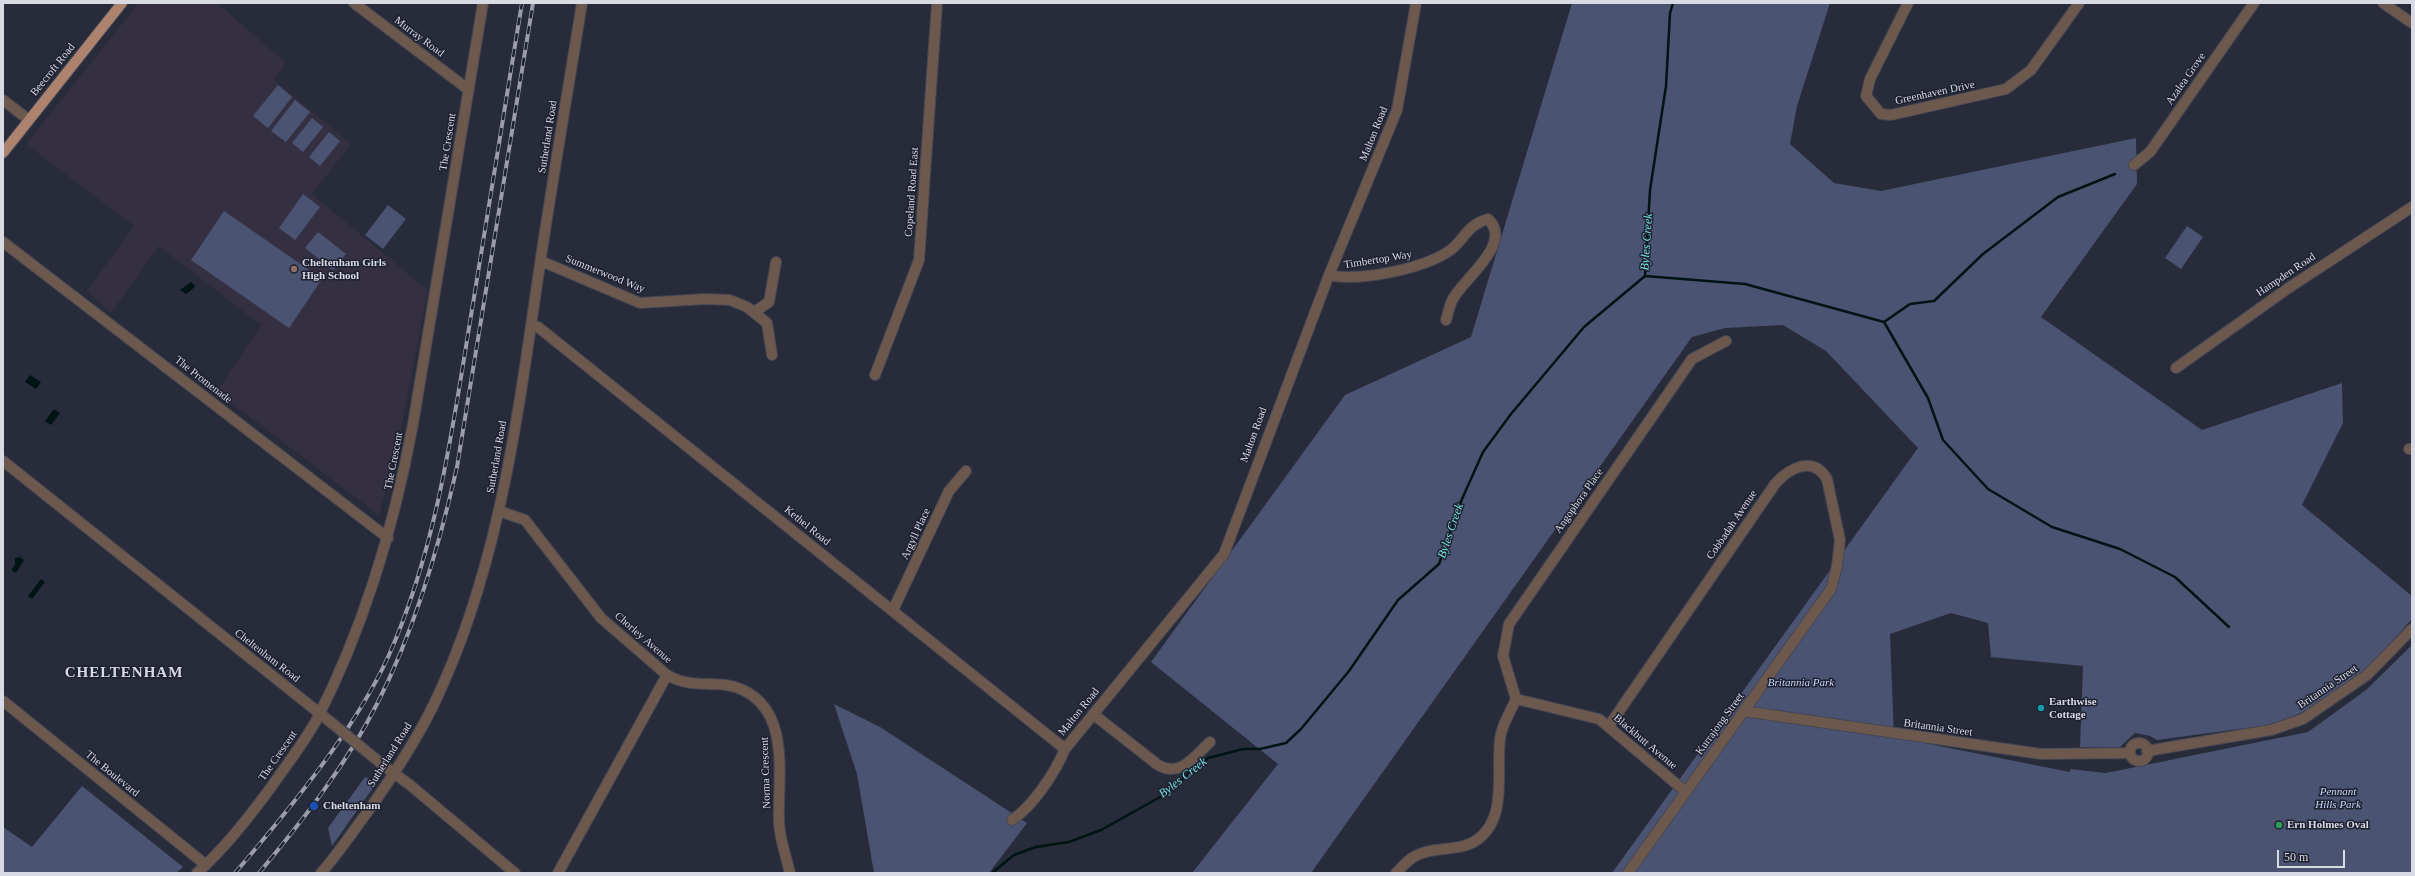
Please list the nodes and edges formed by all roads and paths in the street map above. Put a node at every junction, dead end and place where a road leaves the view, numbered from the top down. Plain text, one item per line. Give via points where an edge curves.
1 (122, 3) edge
2 (354, 3) edge
3 (483, 3) edge
4 (582, 3) edge
5 (937, 3) edge
6 (1416, 3) edge
7 (1908, 3) edge
8 (2079, 3) edge
9 (2254, 3) edge
10 (2383, 3) edge
11 (2412, 23) edge
12 (469, 90) junction
13 (3, 100) edge
14 (29, 120) junction
15 (3, 153) edge
16 (2134, 165) dead end
17 (2412, 206) edge
18 (3, 242) edge
19 (540, 261) junction
20 (776, 262) dead end
21 (1329, 275) junction
22 (754, 312) junction
23 (1446, 320) dead end
24 (531, 326) junction
25 (1726, 341) dead end
26 (772, 355) dead end
27 (2176, 368) dead end
28 (875, 375) dead end
29 (3, 461) edge
30 (966, 470) dead end
31 (499, 511) junction
32 (388, 538) junction
33 (1832, 589) joint
34 (893, 610) junction
35 (2412, 629) edge
36 (667, 675) junction
37 (1516, 699) junction
38 (3, 701) edge
39 (1743, 711) junction
40 (320, 713) junction
41 (1093, 714) junction
42 (1609, 726) junction
43 (1210, 742) dead end
44 (1065, 749) junction
45 (395, 774) junction
46 (1686, 792) junction
47 (1012, 820) dead end
48 (206, 865) junction
49 (197, 873) edge
50 (321, 873) edge
51 (514, 873) edge
52 (558, 873) edge
53 (790, 873) edge
54 (1396, 873) edge
55 (1628, 873) edge

1 - 14 main road, Beecroft Road
2 - 12 street, Murray Road
3 - 12 street, The Crescent
4 - 19 street, Sutherland Road
5 - 28 street, Copeland Road East via 919,260
6 - 21 street, Malton Road via 1397,110
7 - 8 street, Greenhaven Drive via 1870,79 1866,96 1881,114 1891,115 2006,89 2030,70
9 - 16 street, Azalea Grove via 2150,152
10 - 11 street
12 - 32 street, The Crescent via 413,424
13 - 14 street
14 - 15 main road, Beecroft Road
17 - 27 street, Hampden Road via 2286,289
18 - 32 street, The Promenade
19 - 22 street, Summerwood Way via 640,303 720,299 739,303
19 - 24 street, Sutherland Road
20 - 22 street via 770,302
21 - 23 street, Timbertop Way via 1343,278 1415,268 1448,253 1476,222 1488,219 1494,225 1497,240 1452,300
21 - 41 street, Malton Road via 1224,554
22 - 26 street, Summerwood Way via 768,325
24 - 31 street, Sutherland Road
24 - 34 street, Kethel Road via 538,328
25 - 37 street, Angophora Place via 1692,359 1509,624 1503,656
29 - 40 street, Cheltenham Road
30 - 34 street, Argyll Place via 949,491
31 - 36 street, Chorley Avenue via 525,520 601,618
31 - 45 street, Sutherland Road via 484,571 453,660 431,710
32 - 40 street, The Crescent via 357,631
33 - 39 street, Kurrajong Street
33 - 42 street, Cobbadah Avenue via 1840,540 1832,499 1823,472 1818,468 1802,465 1785,473 1775,484
34 - 44 street, Kethel Road
35 - 39 street, Britannia Street via 2367,676 2303,718 2271,730 2147,751 2144,745 2138,743 2132,746 2130,753 2041,754
36 - 52 street, Chorley Avenue
36 - 53 street, Norma Crescent via 685,684 723,685 745,691 761,704 773,721 778,744 780,833
37 - 42 street, Blackbutt Avenue via 1599,719
37 - 54 street via 1500,738 1496,812 1491,824 1483,835 1470,844 1421,854 1412,858
38 - 48 street, The Boulevard
39 - 46 street, Kurrajong Street
40 - 45 street, Cheltenham Road, bridge
40 - 48 street, The Crescent via 260,802
41 - 43 street via 1158,765 1169,770 1183,767
41 - 44 street, Malton Road
42 - 46 street, Blackbutt Avenue
44 - 47 street, Malton Road via 1055,770 1023,812
45 - 50 street, Sutherland Road via 337,856
45 - 51 street, Cheltenham Road
46 - 55 street, Kurrajong Street
48 - 49 street, The Crescent

